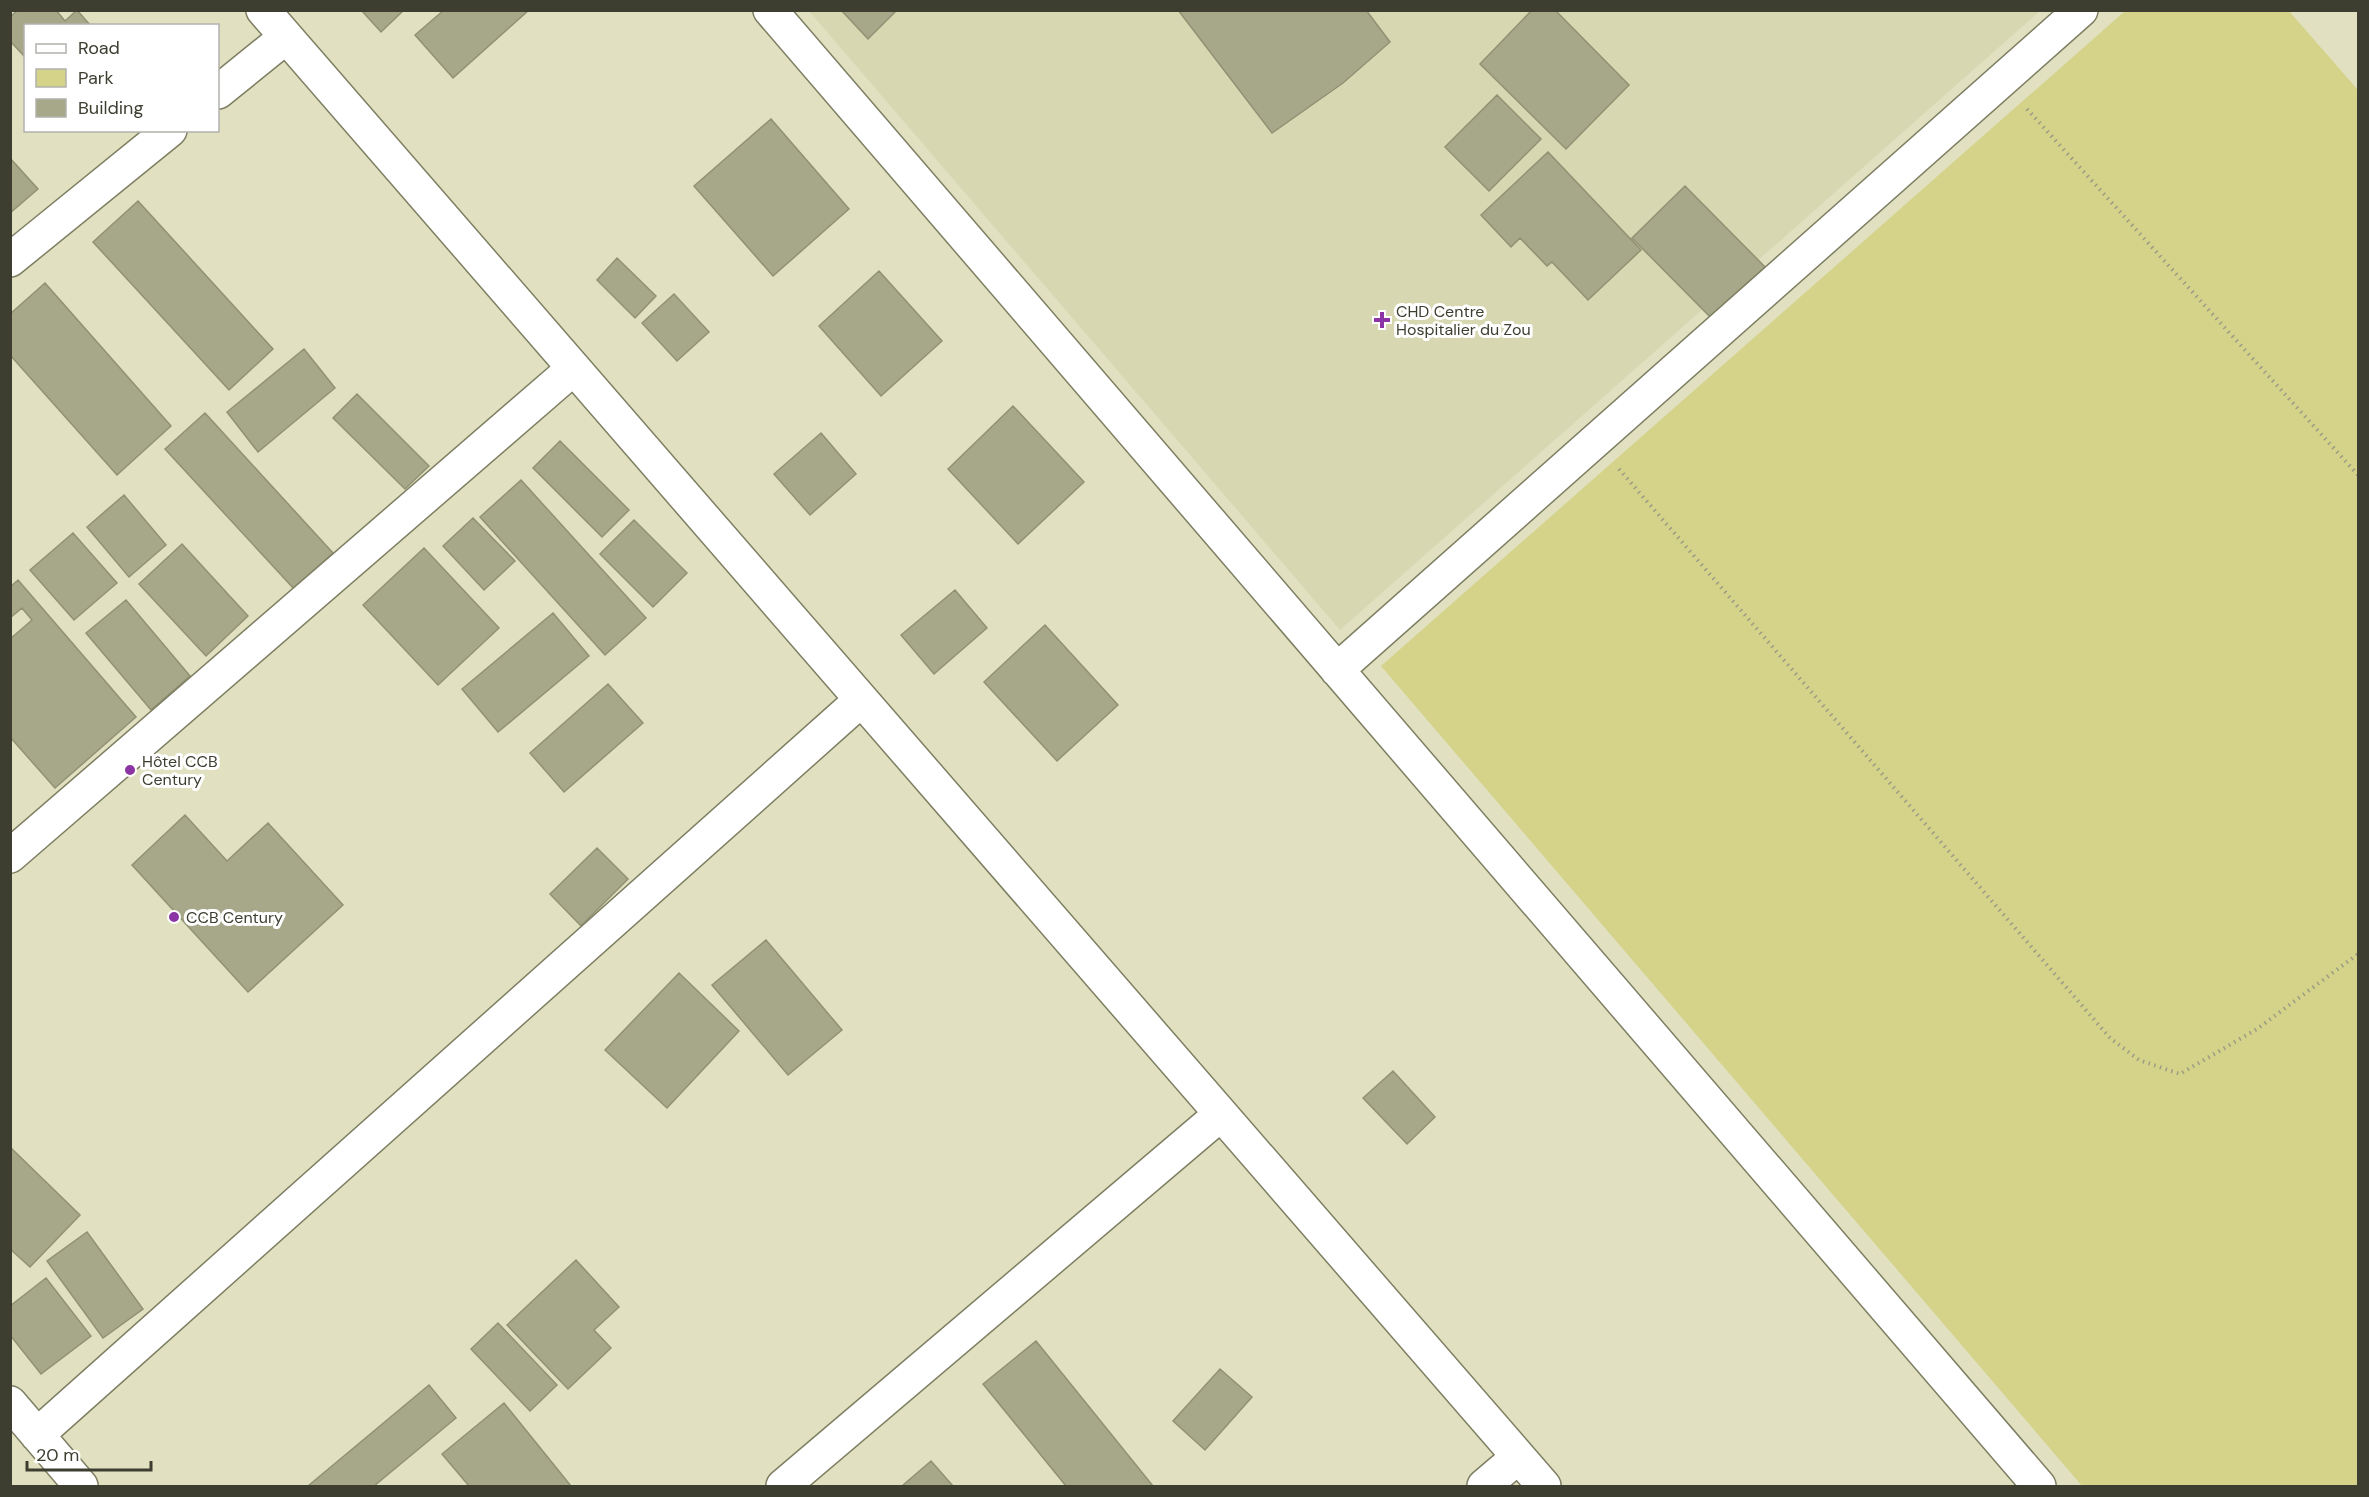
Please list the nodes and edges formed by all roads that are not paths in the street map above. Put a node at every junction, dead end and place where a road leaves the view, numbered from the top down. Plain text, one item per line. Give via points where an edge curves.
1 (263, 10) edge
2 (770, 10) edge
3 (2081, 10) edge
4 (286, 37) junction
5 (219, 91) edge
6 (168, 132) edge
7 (10, 260) edge
8 (574, 368) junction
9 (1337, 670) junction
10 (861, 700) junction
11 (10, 856) edge
12 (1221, 1114) junction
13 (10, 1403) edge
14 (37, 1435) junction
15 (1518, 1457) junction
16 (81, 1486) edge
17 (783, 1486) edge
18 (1484, 1486) edge
19 (1544, 1486) edge
20 (2039, 1486) edge

1 - 4 street
2 - 9 street
3 - 9 street
4 - 5 street
4 - 8 street
6 - 7 street
8 - 10 street
8 - 11 street
9 - 20 street
10 - 12 street
10 - 14 street
12 - 15 street
12 - 17 street
13 - 14 street
14 - 16 street
15 - 18 street
15 - 19 street

